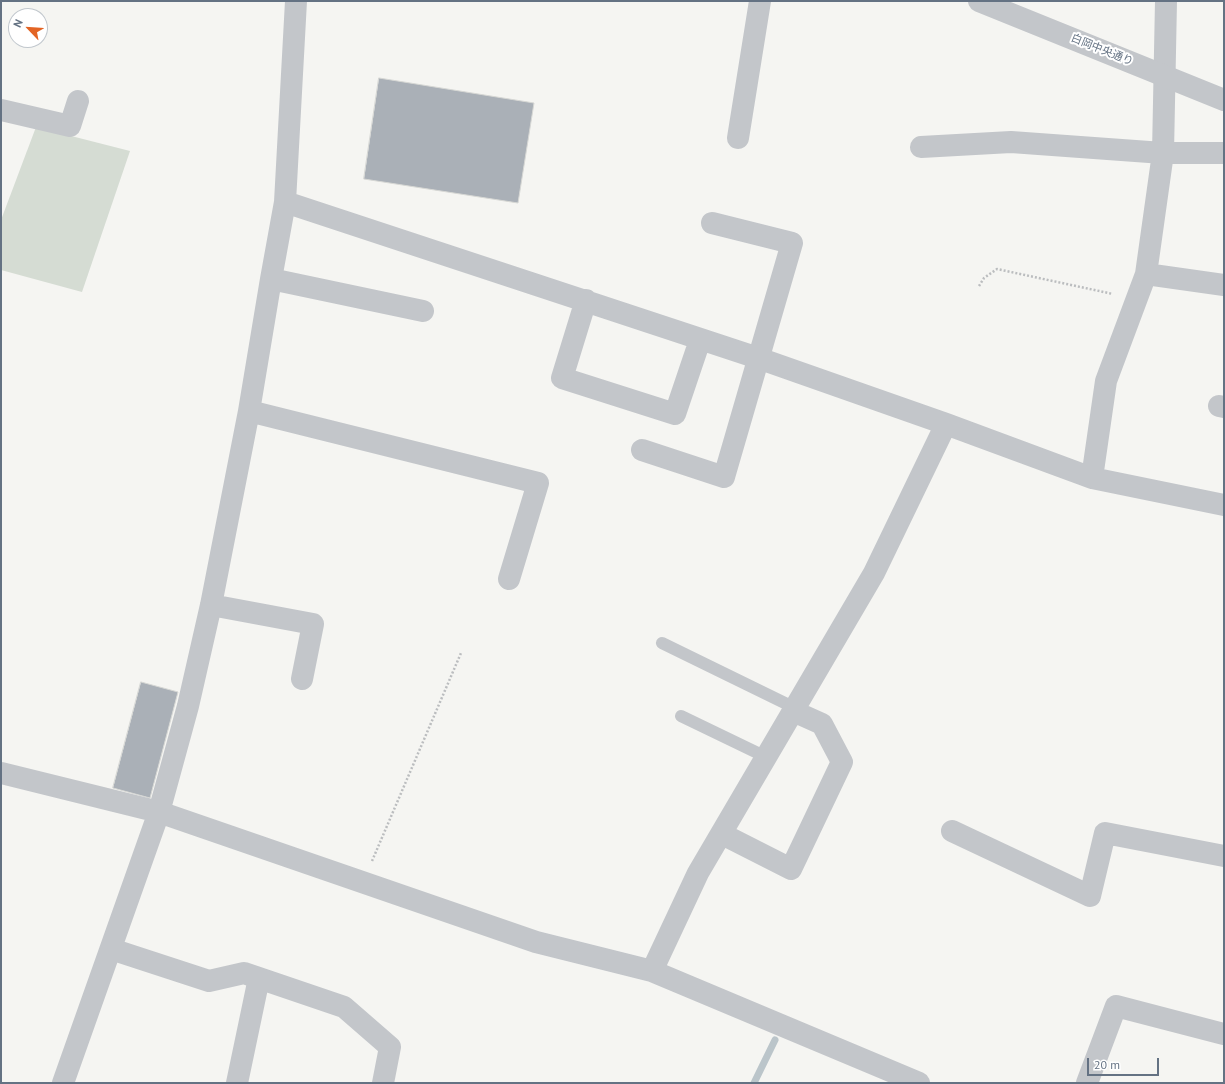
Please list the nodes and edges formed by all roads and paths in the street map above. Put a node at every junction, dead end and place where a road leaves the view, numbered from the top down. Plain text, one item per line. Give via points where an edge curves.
1 (296, 1) edge
2 (760, 1) edge
3 (980, 1) edge
4 (1166, 1) edge
5 (1164, 76) junction
6 (1224, 100) edge
7 (78, 101) dead end
8 (1, 110) edge
9 (738, 138) dead end
10 (921, 147) dead end
11 (1163, 153) junction
12 (1224, 153) edge
13 (285, 202) junction
14 (712, 223) dead end
15 (1146, 274) junction
16 (271, 279) junction
17 (1224, 285) edge
18 (979, 286) dead end
19 (1137, 299) junction
20 (586, 300) junction
21 (423, 311) dead end
22 (700, 340) junction
23 (758, 358) junction
24 (249, 411) junction
25 (946, 424) junction
26 (642, 450) dead end
27 (1092, 478) junction
28 (1224, 505) edge
29 (509, 579) dead end
30 (212, 605) junction
31 (662, 643) dead end
32 (461, 653) dead end
33 (302, 679) dead end
34 (794, 709) junction
35 (681, 716) dead end
36 (766, 757) junction
37 (1, 773) edge
38 (159, 812) junction
39 (952, 831) dead end
40 (722, 834) junction
41 (1224, 856) edge
42 (363, 882) junction
43 (111, 949) junction
44 (652, 971) junction
45 (259, 978) junction
46 (1224, 1034) edge
47 (63, 1083) edge
48 (237, 1083) edge
49 (383, 1083) edge
50 (919, 1083) edge
51 (1087, 1083) edge

1 - 13 street
2 - 9 street
3 - 5 street, 白岡中央通り
4 - 5 street
5 - 6 street, 白岡中央通り
5 - 11 street
7 - 8 street via 70,126
10 - 11 street via 1011,142
11 - 12 street
11 - 15 street
13 - 16 street
13 - 20 street
14 - 23 street via 792,243
15 - 17 street
15 - 19 street
16 - 21 street
16 - 24 street
18 - 19 path via 984,278 997,269
19 - 27 street via 1106,381
20 - 22 street
20 - 22 street via 562,378 675,414
22 - 23 street
23 - 25 street
23 - 26 street via 724,477
24 - 29 street via 538,483
24 - 30 street
25 - 27 street
25 - 34 street via 874,573
27 - 28 street
30 - 33 street via 313,624
30 - 38 street
31 - 34 lane
32 - 42 path
34 - 36 street
34 - 40 street via 822,724 842,762 791,869
35 - 36 lane
36 - 40 street
37 - 38 street
38 - 42 street
38 - 43 street
39 - 41 street via 1090,896 1105,833
40 - 44 street via 698,873
42 - 44 street via 536,942
43 - 45 street via 209,981 244,973
43 - 47 street
44 - 50 street
45 - 48 street
45 - 49 street via 344,1008 367,1027 390,1047
46 - 51 street via 1116,1006

